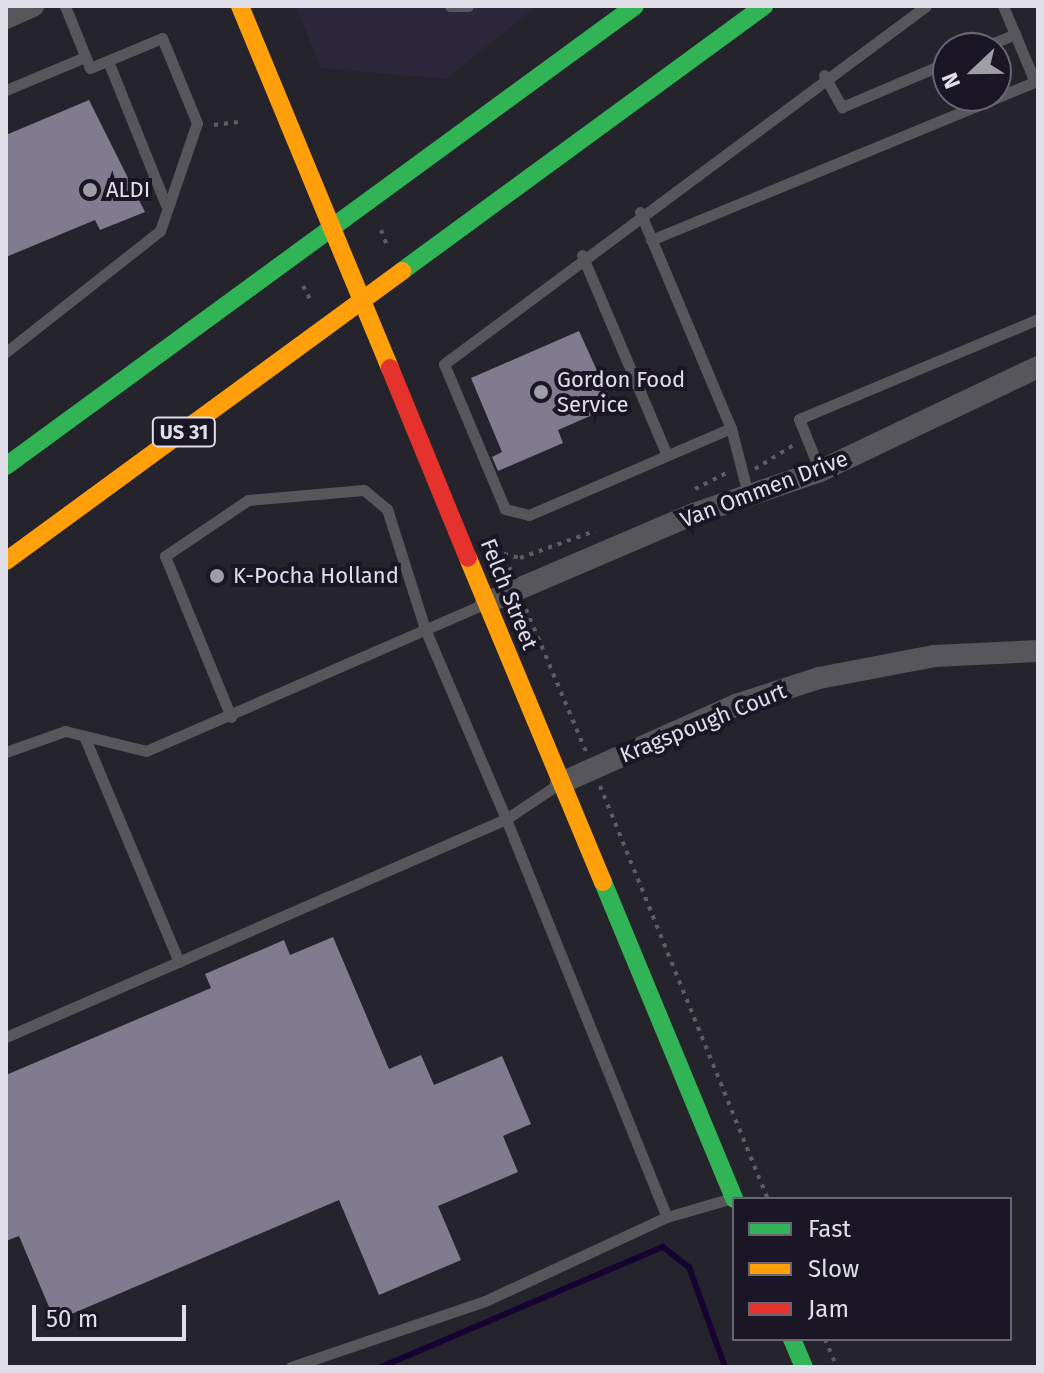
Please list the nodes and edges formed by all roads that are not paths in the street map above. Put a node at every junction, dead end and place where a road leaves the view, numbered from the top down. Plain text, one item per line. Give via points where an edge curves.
1 (65, 6) edge
2 (240, 6) edge
3 (450, 6) edge
4 (468, 6) edge
5 (635, 6) edge
6 (764, 6) edge
7 (926, 6) edge
8 (1003, 6) edge
9 (1015, 34) junction
10 (1012, 35) edge
11 (85, 57) junction
12 (108, 61) junction
13 (932, 69) edge
14 (824, 75) junction
15 (6, 90) edge
16 (166, 205) junction
17 (640, 212) junction
18 (332, 229) junction
19 (651, 240) junction
20 (582, 255) junction
21 (362, 302) junction
22 (1038, 319) edge
23 (6, 352) edge
24 (1038, 367) edge
25 (731, 428) junction
26 (667, 455) junction
27 (6, 466) edge
28 (820, 471) junction
29 (748, 494) junction
30 (6, 561) edge
31 (486, 603) junction
32 (425, 629) junction
33 (1038, 651) edge
34 (231, 717) junction
35 (84, 736) junction
36 (6, 752) edge
37 (561, 783) junction
38 (506, 819) junction
39 (179, 962) junction
40 (6, 1037) edge
41 (734, 1197) edge
42 (732, 1199) edge
43 (667, 1217) junction
44 (793, 1341) edge
45 (291, 1367) edge
46 (804, 1367) edge

1 - 11 lane
2 - 18 main road, Felch Street
3 - 4 lane
5 - 18 main road
6 - 21 main road, US 31
7 - 14 lane
8 - 9 lane
9 - 10 lane
9 - 19 lane via 1035,82
11 - 12 lane via 90,68
11 - 15 lane
12 - 16 lane
12 - 16 lane via 162,38 197,123
13 - 14 lane via 842,107
14 - 17 lane
16 - 23 lane via 160,231 127,263
17 - 19 lane
17 - 20 lane
18 - 21 main road, Felch Street
18 - 27 main road
19 - 25 lane
20 - 26 lane
20 - 26 lane via 444,364 505,509 529,515
21 - 30 main road, US 31
21 - 31 main road, Felch Street
22 - 28 lane via 799,419
24 - 28 street, Van Ommen Drive
25 - 26 lane
25 - 29 lane
28 - 29 street, Van Ommen Drive
29 - 31 street, Van Ommen Drive
31 - 32 lane
31 - 37 main road, Felch Street
32 - 34 lane
32 - 34 lane via 376,496 364,490 232,507 165,556
32 - 38 lane
33 - 37 street, Kragspough Court via 934,656 819,678 736,705
34 - 35 lane via 146,751
35 - 36 lane via 65,731
35 - 39 lane
37 - 38 lane
37 - 41 main road, Felch Street
38 - 39 lane
38 - 43 lane
39 - 40 lane
42 - 43 lane
43 - 45 lane via 485,1301
44 - 46 main road

